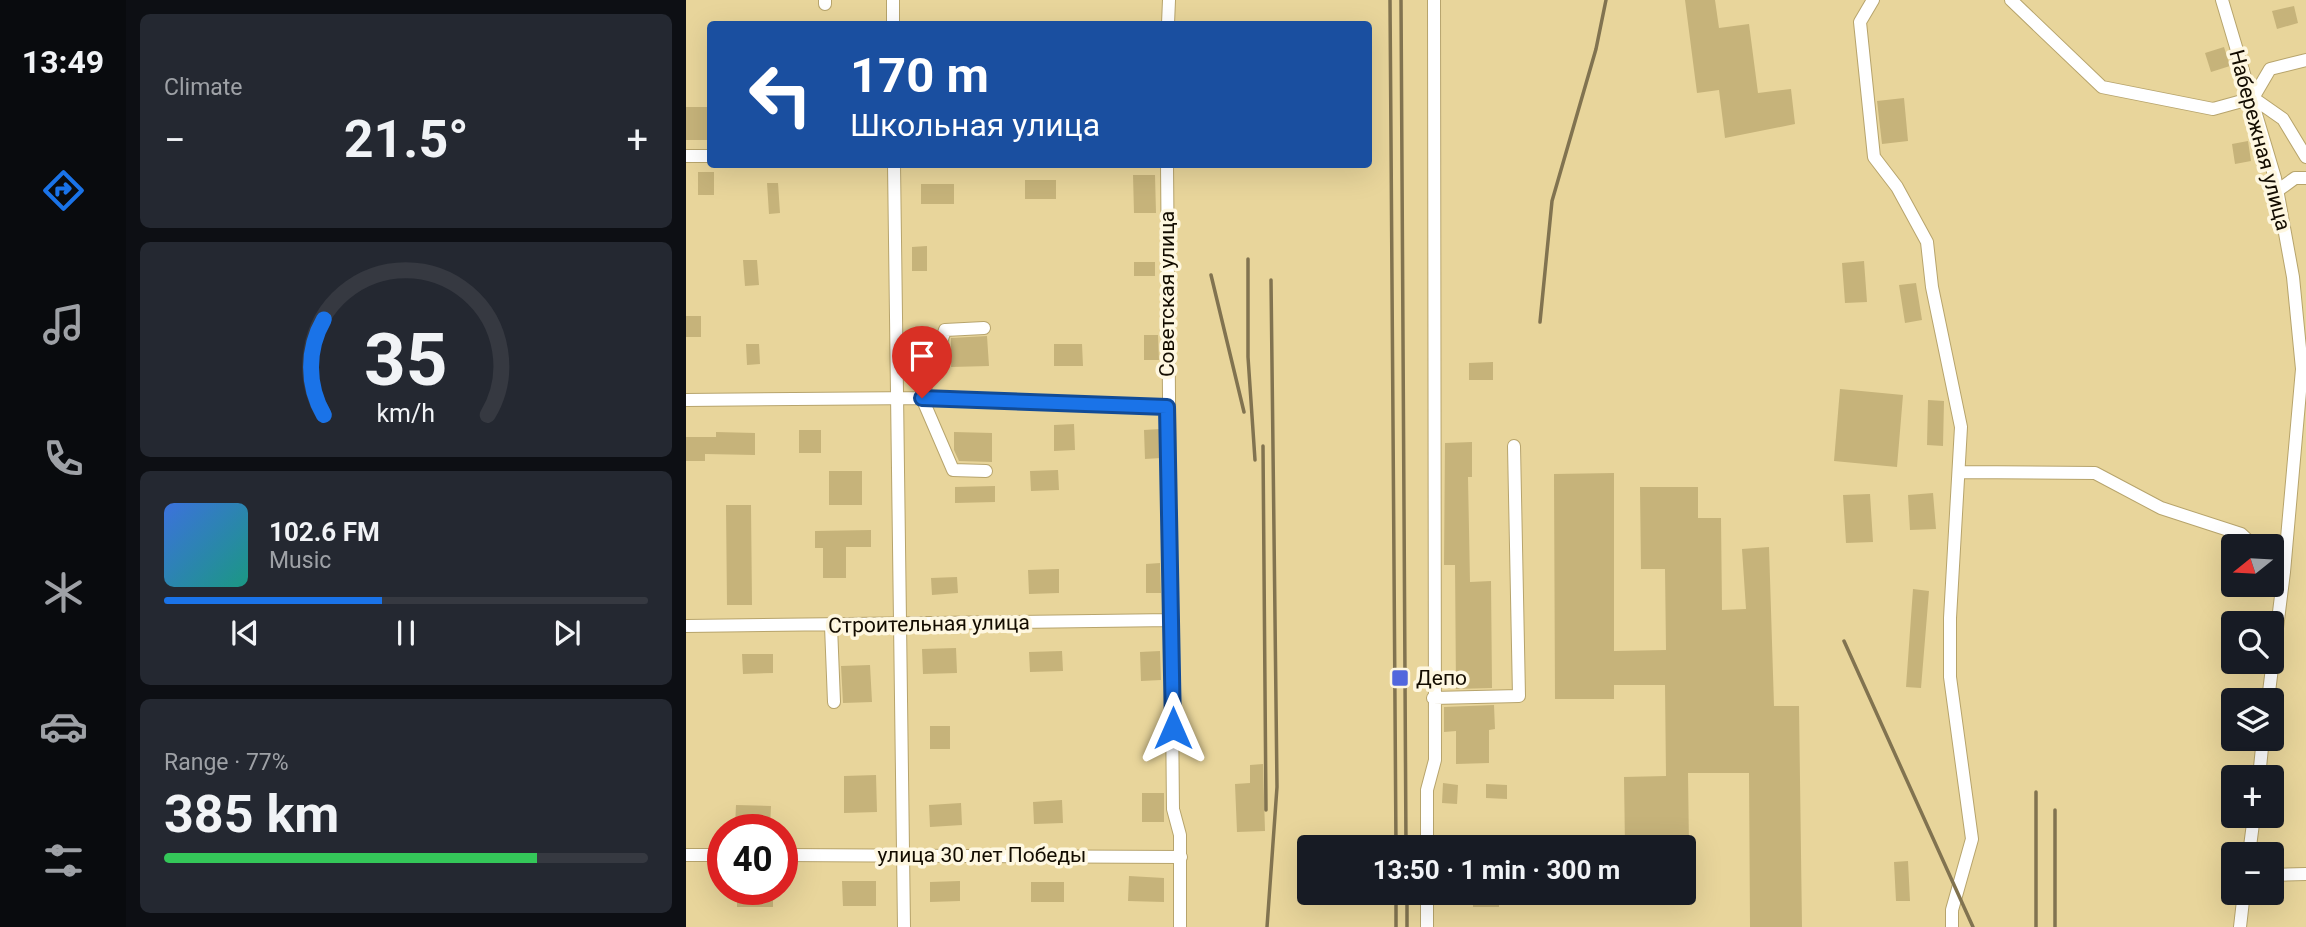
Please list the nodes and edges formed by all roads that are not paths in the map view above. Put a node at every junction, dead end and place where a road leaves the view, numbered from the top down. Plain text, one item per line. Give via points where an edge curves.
1 (892, 0) edge
2 (1169, 0) edge
3 (1434, 0) edge
4 (1873, 0) edge
5 (2011, 0) edge
6 (2221, 0) edge
7 (893, 21) edge
8 (1168, 21) edge
9 (2306, 60) edge
10 (2253, 98) junction
11 (686, 156) edge
12 (707, 156) edge
13 (2306, 157) edge
14 (894, 168) edge
15 (1167, 168) edge
16 (2306, 178) edge
17 (2277, 191) junction
18 (984, 328) dead end
19 (895, 398) junction
20 (922, 398) junction
21 (686, 400) edge
22 (1167, 407) junction
23 (1514, 446) dead end
24 (986, 471) dead end
25 (1960, 472) junction
26 (2241, 534) edge
27 (2284, 572) edge
28 (2281, 597) edge
29 (1172, 620) junction
30 (898, 625) junction
31 (686, 626) edge
32 (831, 626) junction
33 (2270, 688) edge
34 (1433, 698) junction
35 (834, 702) dead end
36 (1427, 835) edge
37 (902, 854) junction
38 (686, 855) edge
39 (707, 855) edge
40 (798, 855) edge
41 (1181, 857) junction
42 (2306, 874) edge
43 (2284, 875) edge
44 (1427, 905) edge
45 (2243, 905) edge
46 (904, 927) edge
47 (1180, 927) edge
48 (1427, 927) edge
49 (1952, 927) edge
50 (2240, 927) edge

1 - 7 street
2 - 8 street
3 - 34 street
4 - 25 street via 1860,22 1874,157 1897,187 1927,242 1961,427
5 - 10 street via 2102,86 2213,109
6 - 10 street, Набережная улица
9 - 10 street via 2270,69
10 - 13 street via 2283,119
10 - 17 street, Набережная улица
11 - 12 street
14 - 19 street
15 - 22 street, Советская улица
16 - 17 street via 2295,178
17 - 27 street, Набережная улица via 2293,277 2302,369
18 - 20 street via 945,330
19 - 20 street
19 - 21 street
19 - 30 street
20 - 22 street
20 - 24 street via 953,470
22 - 29 street, Советская улица
23 - 34 street via 1519,696
25 - 26 street via 2095,473 2161,508
25 - 49 street via 1950,677 1972,839 1952,911
28 - 33 street, Набережная улица
29 - 30 street, Строительная улица
29 - 41 street, Советская улица via 1173,809
30 - 32 street, Строительная улица
30 - 37 street
31 - 32 street, Строительная улица
32 - 35 street
34 - 36 street via 1434,760 1427,790
37 - 40 street, улица 30 лет Победы
37 - 41 street, улица 30 лет Победы
37 - 46 street
38 - 39 street
41 - 47 street, Советская улица
42 - 43 street
44 - 48 street
45 - 50 street

